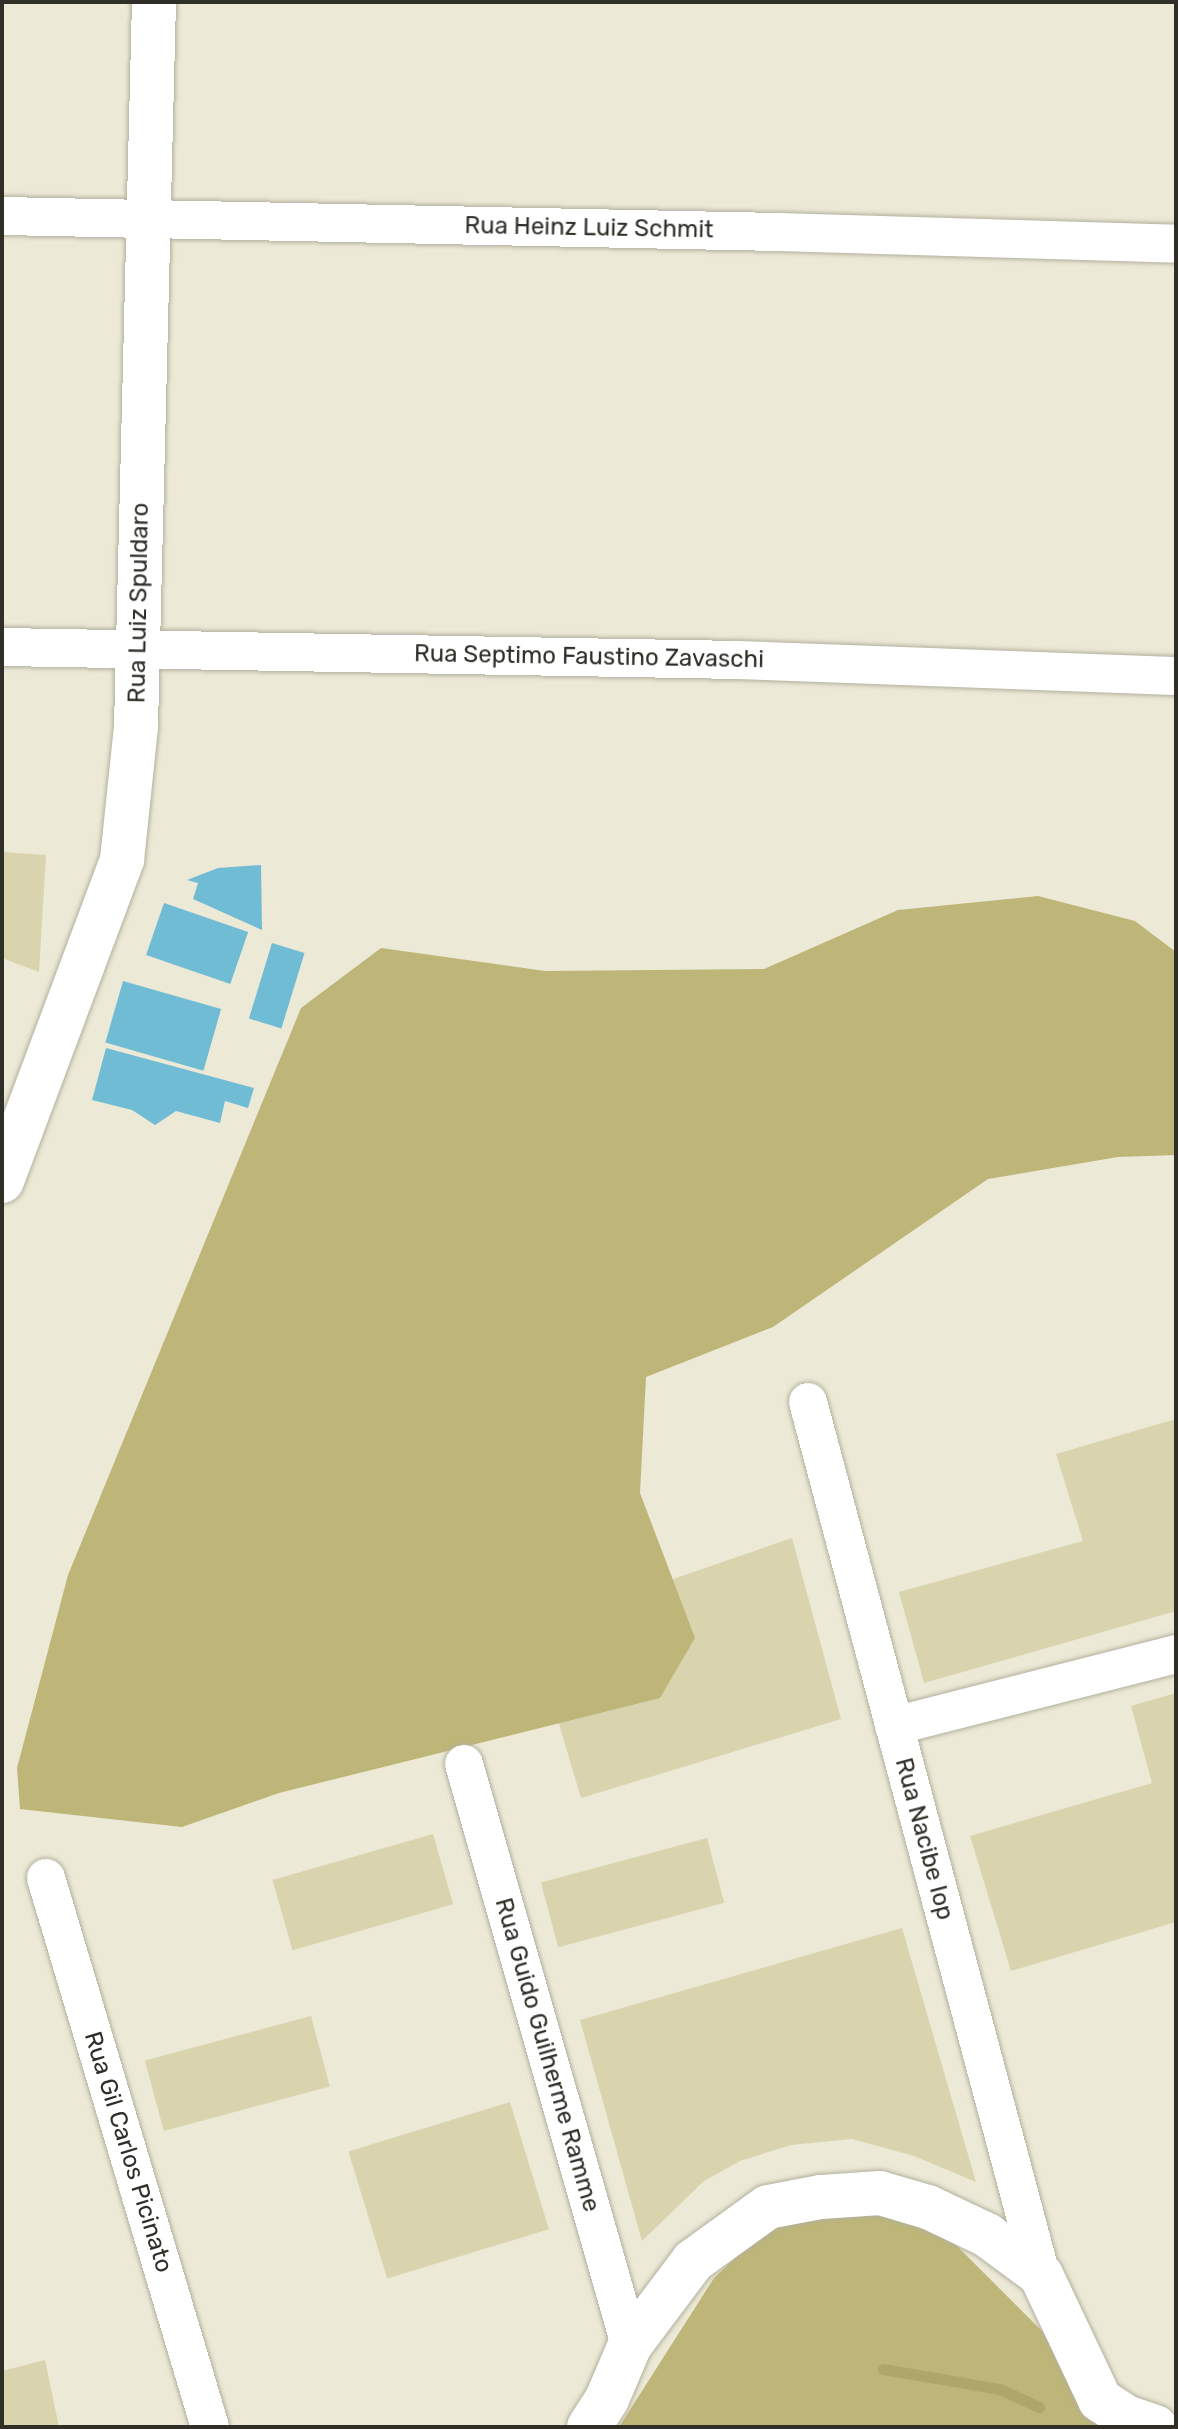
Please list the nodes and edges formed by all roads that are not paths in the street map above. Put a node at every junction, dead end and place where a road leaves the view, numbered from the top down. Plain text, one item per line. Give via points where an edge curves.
1 (154, 2) edge
2 (2, 216) edge
3 (149, 220) junction
4 (1176, 244) edge
5 (2, 647) edge
6 (137, 649) junction
7 (1176, 676) edge
8 (2, 1181) edge
9 (808, 1402) dead end
10 (1176, 1654) edge
11 (894, 1726) junction
12 (464, 1764) dead end
13 (46, 1878) dead end
14 (1041, 2275) junction
15 (630, 2345) junction
16 (210, 2427) edge
17 (589, 2427) edge
18 (1155, 2427) edge

1 - 3 street, Rua Luiz Spuldaro
2 - 3 street, Rua Heinz Luiz Schmit
3 - 4 street, Rua Heinz Luiz Schmit
3 - 6 street, Rua Luiz Spuldaro
5 - 6 street, Rua Septimo Faustino Zavaschi
6 - 7 street, Rua Septimo Faustino Zavaschi via 737,660
6 - 8 street, Rua Luiz Spuldaro via 136,727 122,860
9 - 11 street, Rua Nacibe Iop
10 - 11 street
11 - 14 street, Rua Nacibe Iop
12 - 15 street, Rua Guido Guilherme Ramme
13 - 16 street, Rua Gil Carlos Picinato
14 - 15 street via 987,2235 928,2207 880,2193 821,2197 768,2207 731,2231 693,2261
14 - 18 street via 1100,2400
15 - 17 street

